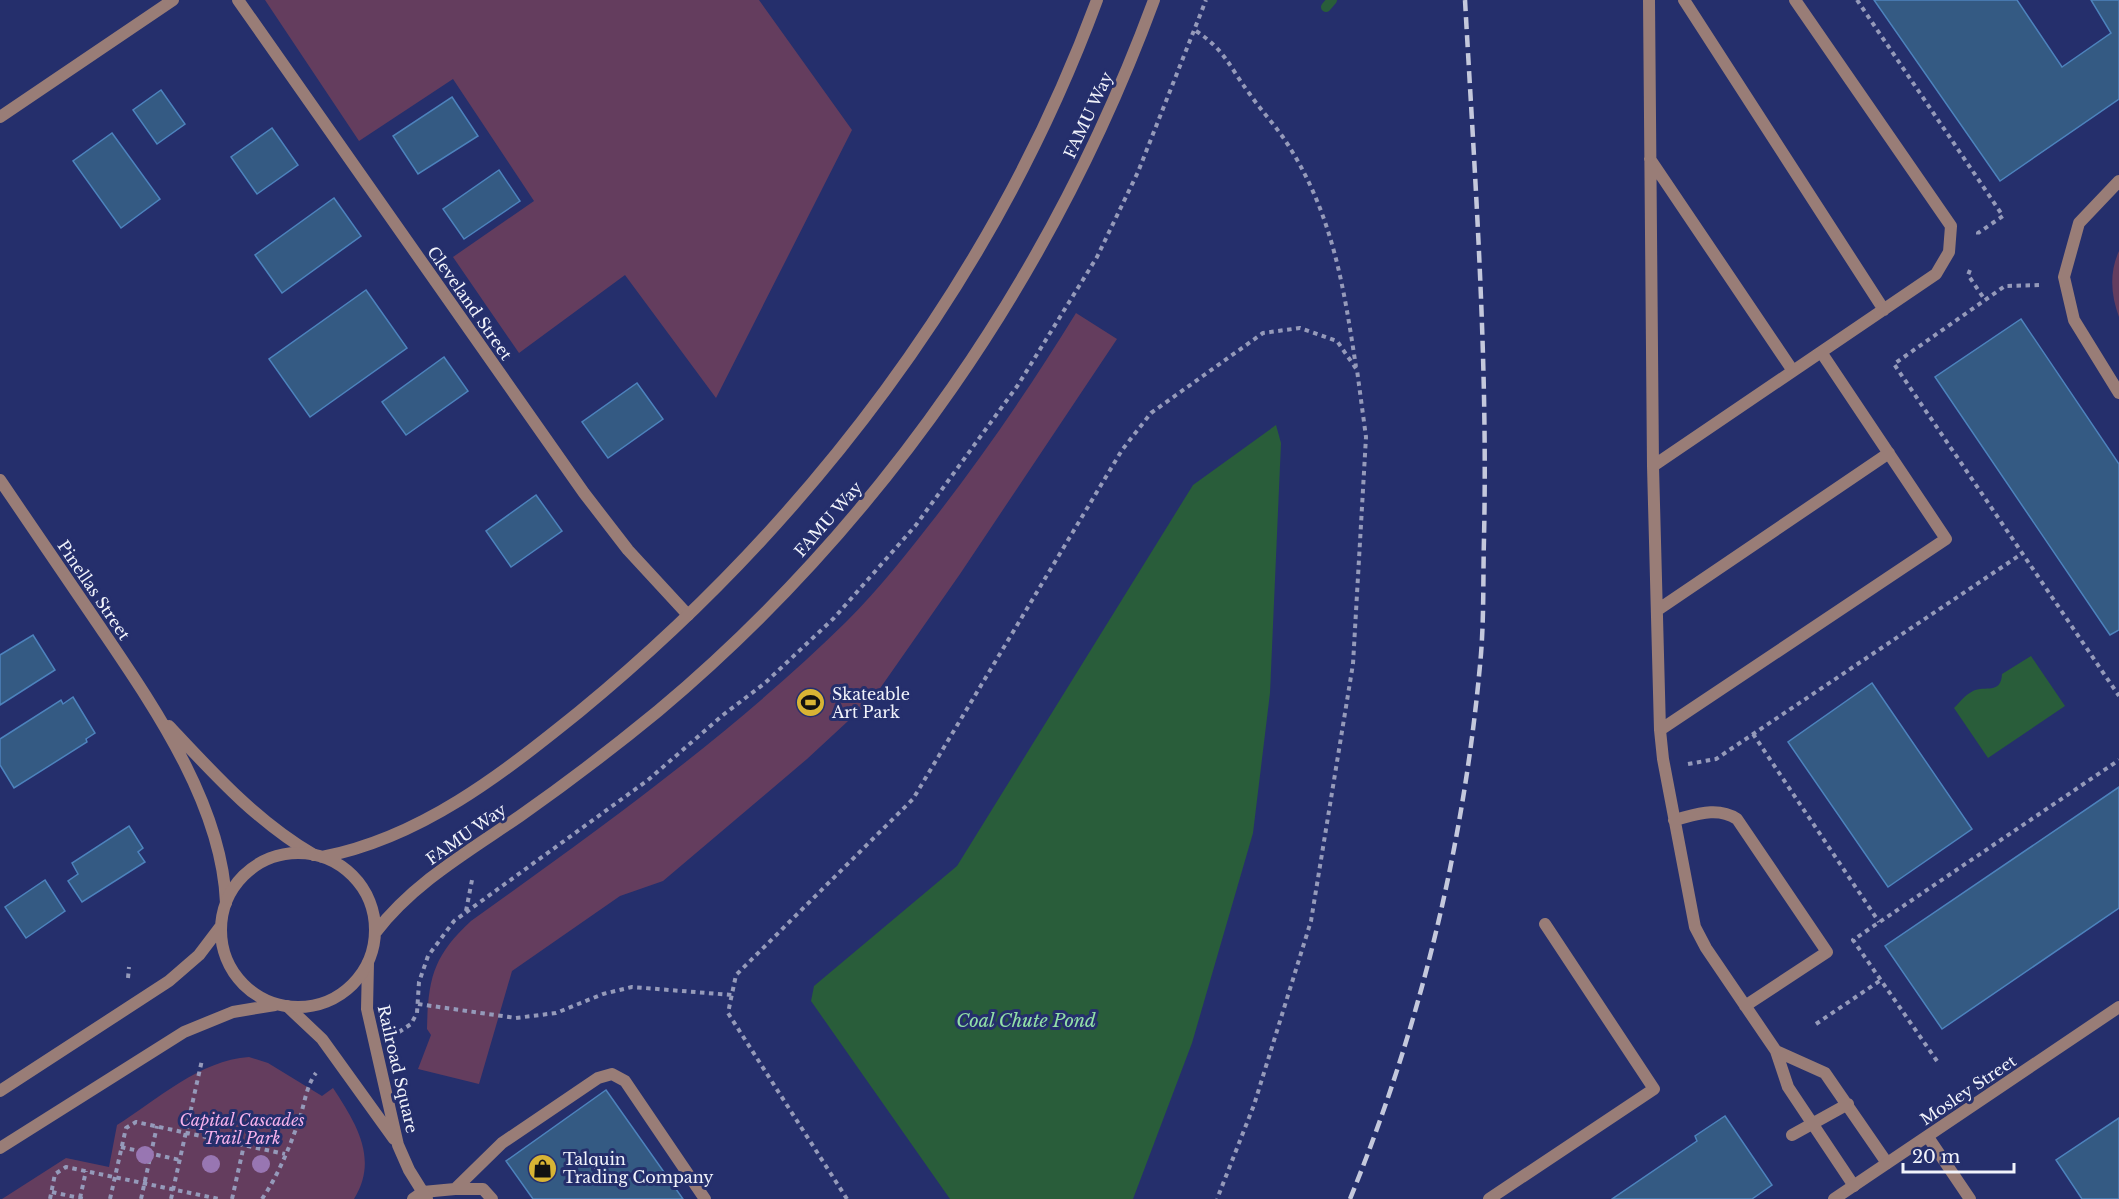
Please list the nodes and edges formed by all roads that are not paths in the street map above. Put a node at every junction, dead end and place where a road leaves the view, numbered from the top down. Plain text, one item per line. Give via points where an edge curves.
1 (173, 0) edge
2 (238, 0) edge
3 (1097, 0) edge
4 (1154, 0) edge
5 (1649, 0) edge
6 (1684, 0) edge
7 (1795, 0) edge
8 (0, 117) edge
9 (1649, 158) junction
10 (2119, 181) edge
11 (1884, 310) junction
12 (1821, 352) junction
13 (1793, 371) junction
14 (2119, 393) edge
15 (1889, 453) junction
16 (1653, 466) junction
17 (0, 480) edge
18 (1659, 609) junction
19 (688, 615) junction
20 (162, 718) junction
21 (1660, 730) junction
22 (1674, 820) junction
23 (318, 856) junction
24 (226, 903) junction
25 (1545, 924) dead end
26 (221, 925) junction
27 (375, 933) junction
28 (368, 963) junction
29 (283, 1005) junction
30 (1745, 1006) junction
31 (2119, 1007) edge
32 (1776, 1051) junction
33 (0, 1091) edge
34 (1848, 1104) junction
35 (1812, 1123) junction
36 (1792, 1135) dead end
37 (1928, 1137) junction
38 (398, 1145) junction
39 (0, 1148) edge
40 (1887, 1163) junction
41 (1854, 1186) junction
42 (455, 1189) junction
43 (421, 1197) edge
44 (492, 1199) edge
45 (705, 1199) edge
46 (1489, 1199) edge
47 (1834, 1199) edge
48 (1970, 1199) edge

1 - 8 street
2 - 19 street, Cleveland Street via 584,494 628,550
3 - 19 street, FAMU Way via 1070,69 1022,170 940,311 818,476
4 - 27 street, FAMU Way via 1102,126 1029,268 962,373 863,506 783,594 659,710 579,774 413,892
5 - 9 street
6 - 11 street
7 - 11 street via 1951,226 1949,252 1936,274
9 - 13 street
9 - 16 street
10 - 14 street via 2079,223 2064,277 2074,320
11 - 12 street
12 - 13 street
12 - 15 street
13 - 16 street
15 - 18 street
15 - 21 street via 1946,538
16 - 18 street
17 - 20 street, Pinellas Street
18 - 21 street
19 - 23 street, FAMU Way via 581,710 474,791 399,834
20 - 23 street, Pinellas Street via 246,807 283,837
20 - 24 street, Pinellas Street via 213,829 224,868
21 - 22 street
22 - 30 street via 1695,927
22 - 30 street via 1709,812 1737,819 1827,952
23 - 24 street, FAMU Way via 284,855 256,866 238,882
23 - 27 street, FAMU Way via 348,871 361,886 370,903
24 - 26 street, FAMU Way
25 - 46 street via 1654,1089
26 - 29 street, FAMU Way via 232,970 257,995
26 - 33 street, FAMU Way via 199,955 169,981
27 - 28 street, FAMU Way
28 - 29 street, FAMU Way via 340,994 314,1005
28 - 38 street, Railroad Square via 367,1009
29 - 38 street, Railroad Square via 322,1039
29 - 39 street, FAMU Way via 233,1012 184,1032
30 - 32 street
31 - 37 street, Mosley Street
32 - 34 street via 1825,1073
32 - 35 street via 1782,1075
34 - 35 street
34 - 40 street
35 - 36 street
35 - 41 street
37 - 40 street, Mosley Street
37 - 48 street
38 - 43 street, Railroad Square
40 - 41 street, Mosley Street
41 - 47 street, Mosley Street
42 - 43 street
42 - 44 street via 483,1188
42 - 45 street via 508,1139 598,1078 612,1074 625,1081

